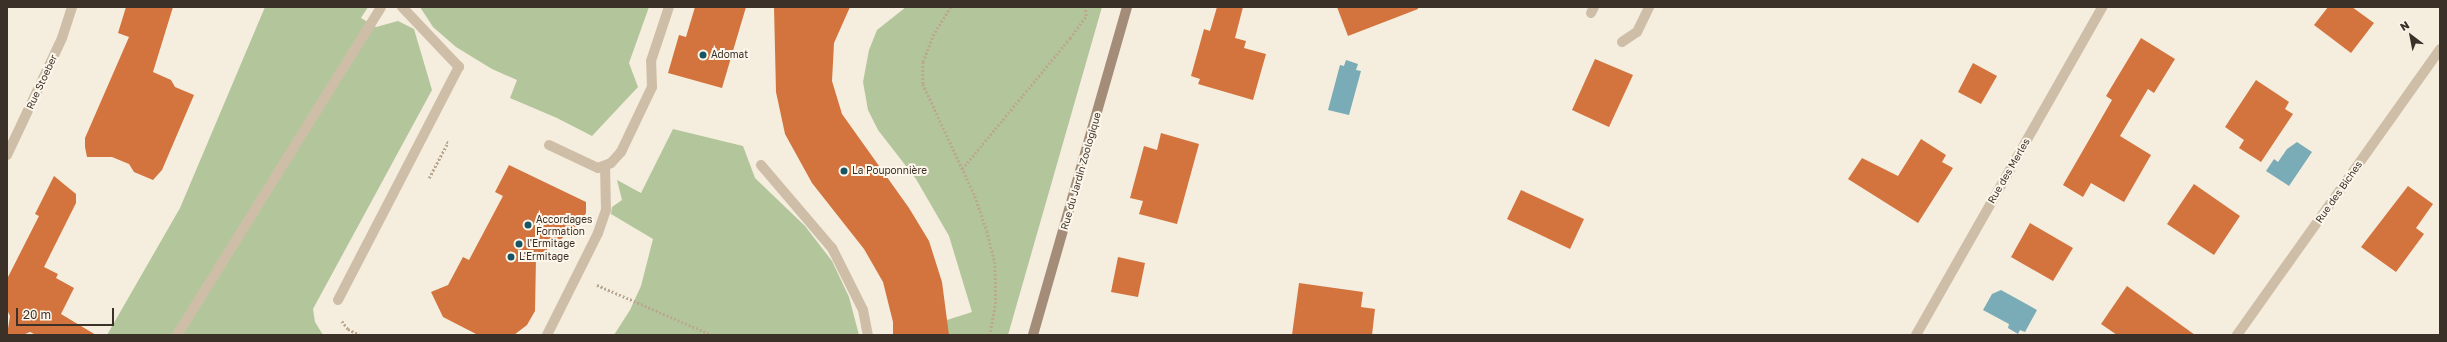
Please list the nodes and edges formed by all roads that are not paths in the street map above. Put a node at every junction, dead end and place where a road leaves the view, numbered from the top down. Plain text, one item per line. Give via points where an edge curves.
1 (72, 7) edge
2 (381, 7) edge
3 (402, 7) edge
4 (669, 7) edge
5 (1127, 7) edge
6 (1649, 7) edge
7 (2102, 7) edge
8 (1622, 42) dead end
9 (2440, 48) edge
10 (550, 145) dead end
11 (7, 155) edge
12 (761, 166) dead end
13 (605, 167) junction
14 (338, 300) dead end
15 (177, 335) edge
16 (547, 335) edge
17 (868, 335) edge
18 (1033, 335) edge
19 (1916, 335) edge
20 (2237, 335) edge

1 - 11 street, Rue Stoeber via 62,38
2 - 15 street
3 - 14 street via 459,67
4 - 13 street via 651,61 652,87 621,152
5 - 18 main road, Rue du Jardin Zoologique
6 - 8 street via 1637,32
7 - 19 street, Rue des Merles
9 - 20 street, Rue des Biches
10 - 13 street via 598,168
12 - 17 street via 832,248 863,310
13 - 16 street via 606,210

